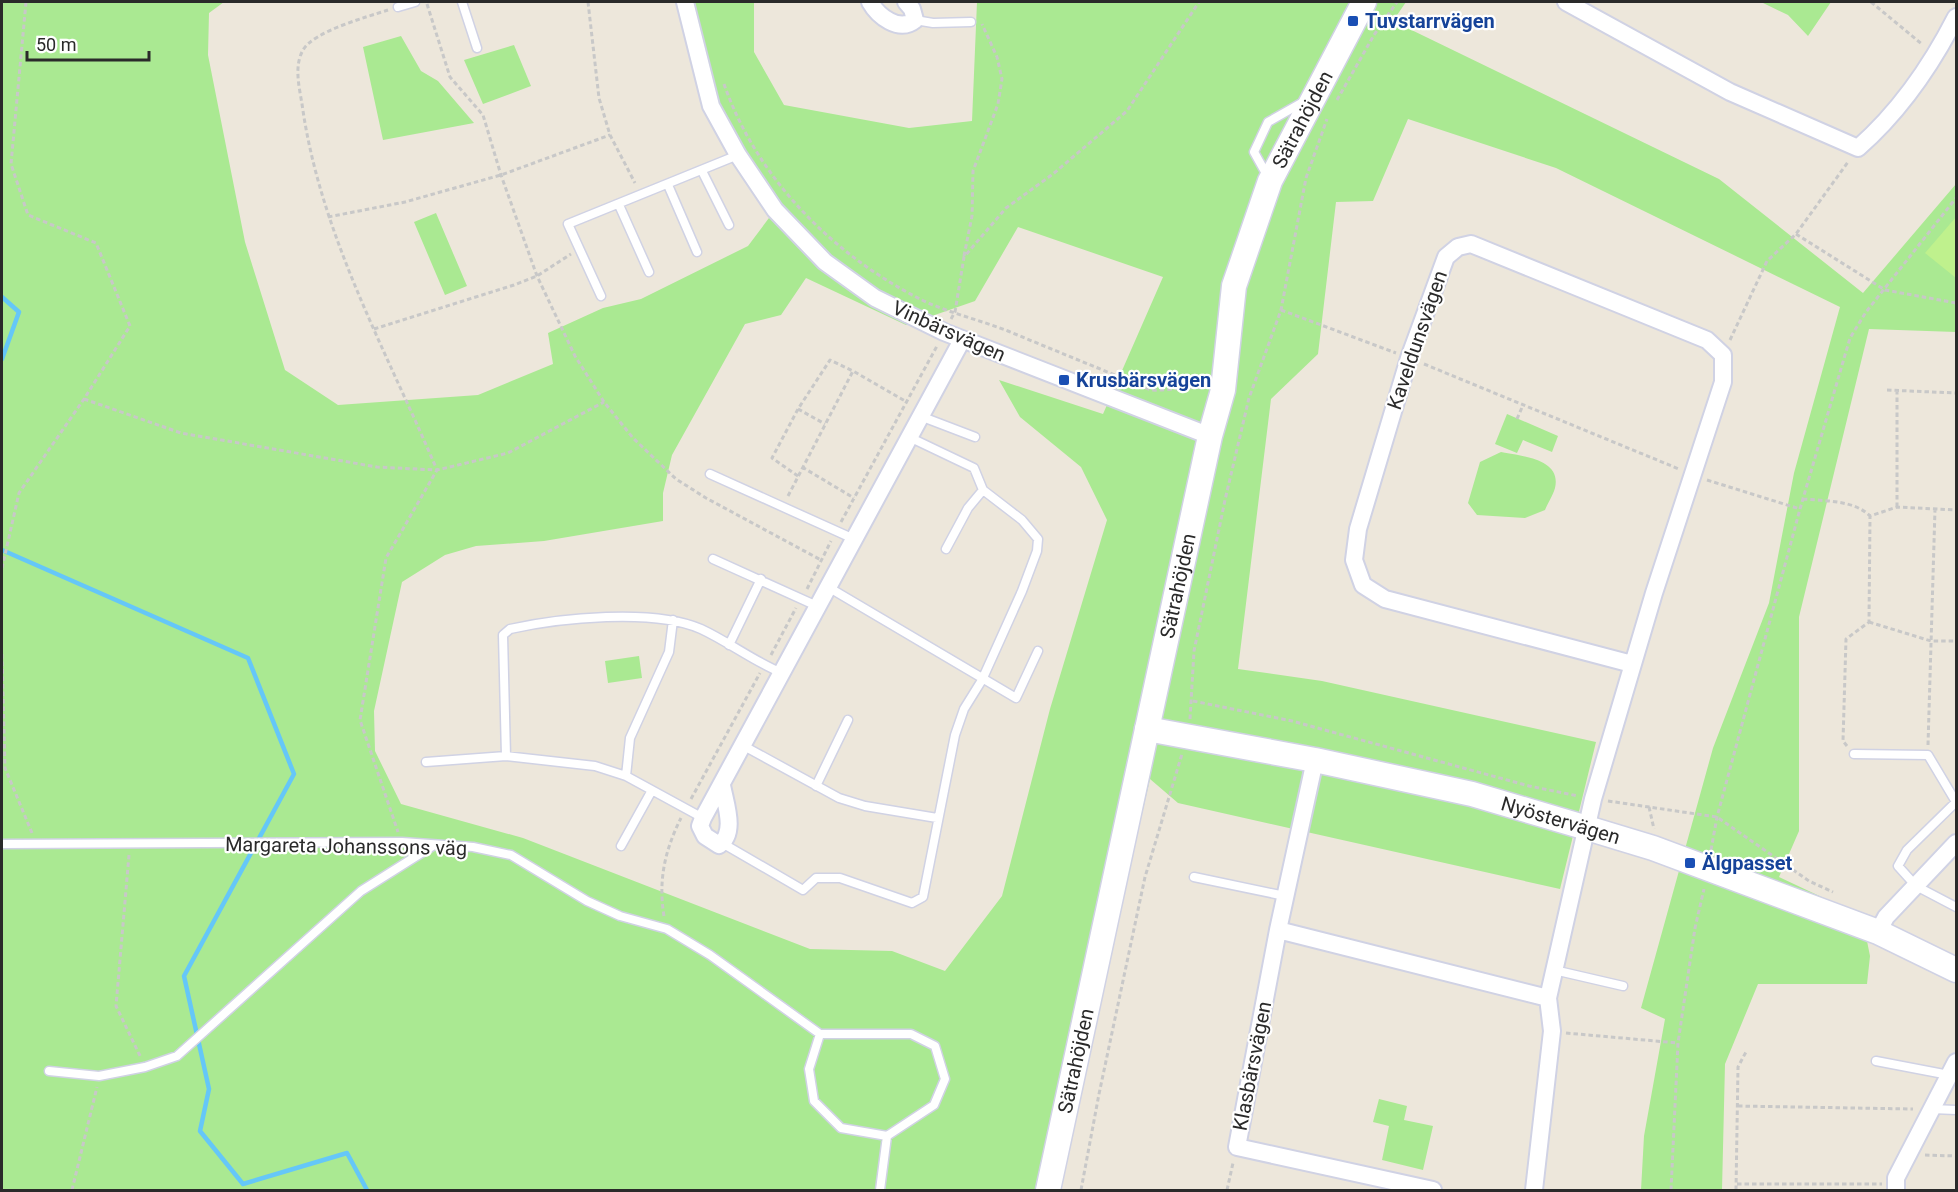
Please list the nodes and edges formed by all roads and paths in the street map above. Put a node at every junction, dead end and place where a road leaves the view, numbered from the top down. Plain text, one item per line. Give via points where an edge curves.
1 (26, 2) edge
2 (413, 2) edge
3 (426, 2) edge
4 (462, 2) edge
5 (588, 2) edge
6 (685, 2) edge
7 (870, 2) edge
8 (906, 2) edge
9 (1199, 2) edge
10 (1364, 2) edge
11 (1397, 2) edge
12 (1566, 2) edge
13 (1871, 2) edge
14 (398, 7) joint
15 (1956, 17) edge
16 (915, 20) junction
17 (971, 22) joint
18 (477, 48) dead end
19 (1936, 56) junction
20 (722, 78) dead end
21 (1323, 101) junction
22 (1328, 116) dead end
23 (610, 135) junction
24 (1858, 148) junction
25 (738, 155) junction
26 (702, 171) junction
27 (501, 175) junction
28 (668, 185) junction
29 (641, 196) junction
30 (1956, 198) edge
31 (619, 205) junction
32 (328, 217) junction
33 (729, 225) dead end
34 (1796, 234) junction
35 (578, 249) junction
36 (698, 252) dead end
37 (964, 257) junction
38 (649, 272) dead end
39 (537, 276) junction
40 (1885, 290) junction
41 (601, 296) dead end
42 (1956, 303) edge
43 (1281, 310) junction
44 (955, 312) junction
45 (374, 328) junction
46 (962, 340) junction
47 (1723, 355) junction
48 (1409, 358) junction
49 (853, 371) junction
50 (1223, 390) junction
51 (1887, 390) dead end
52 (1897, 390) junction
53 (1956, 393) edge
54 (1249, 398) junction
55 (84, 399) junction
56 (604, 402) junction
57 (907, 402) dead end
58 (1523, 405) junction
59 (798, 409) junction
60 (920, 416) junction
61 (1517, 419) dead end
62 (825, 424) junction
63 (1210, 436) junction
64 (909, 437) junction
65 (975, 437) dead end
66 (802, 467) junction
67 (437, 470) junction
68 (710, 474) dead end
69 (798, 476) junction
70 (1694, 476) junction
71 (983, 490) junction
72 (854, 498) dead end
73 (1803, 499) junction
74 (783, 506) junction
75 (1897, 507) junction
76 (1800, 509) junction
77 (1935, 509) junction
78 (1956, 510) edge
79 (1870, 516) junction
80 (854, 539) junction
81 (946, 549) dead end
82 (713, 559) dead end
83 (821, 560) dead end
84 (2, 568) edge
85 (761, 579) junction
86 (828, 588) junction
87 (817, 606) junction
88 (674, 620) junction
89 (1869, 621) junction
90 (1931, 641) junction
91 (1956, 641) edge
92 (729, 645) junction
93 (1038, 651) dead end
94 (2, 654) edge
95 (1632, 664) junction
96 (782, 673) junction
97 (982, 680) junction
98 (1192, 701) junction
99 (848, 720) dead end
100 (1147, 729) junction
101 (1187, 737) junction
102 (741, 746) junction
103 (1854, 754) joint
104 (1928, 755) junction
105 (506, 756) junction
106 (1315, 760) junction
107 (426, 762) dead end
108 (626, 776) junction
109 (722, 785) junction
110 (816, 786) junction
111 (651, 792) junction
112 (1593, 799) junction
113 (1956, 802) edge
114 (1649, 807) junction
115 (1718, 817) junction
116 (703, 818) junction
117 (938, 818) junction
118 (1587, 828) junction
119 (1655, 834) dead end
120 (402, 842) junction
121 (722, 843) junction
122 (1956, 843) edge
123 (2, 844) edge
124 (36, 844) junction
125 (130, 844) junction
126 (435, 844) junction
127 (621, 846) dead end
128 (1709, 870) junction
129 (1194, 878) dead end
130 (1916, 886) junction
131 (1838, 895) dead end
132 (1285, 896) junction
133 (1956, 908) edge
134 (1278, 930) junction
135 (1878, 932) junction
136 (1553, 970) junction
137 (1956, 970) edge
138 (1623, 986) dead end
139 (1548, 999) junction
140 (1552, 1031) junction
141 (820, 1034) junction
142 (1678, 1043) junction
143 (1747, 1050) dead end
144 (1876, 1061) dead end
145 (146, 1067) junction
146 (1953, 1069) edge
147 (49, 1071) dead end
148 (99, 1076) junction
149 (1738, 1107) junction
150 (1931, 1109) junction
151 (1956, 1110) edge
152 (887, 1136) junction
153 (1237, 1147) junction
154 (1908, 1154) junction
155 (1956, 1156) edge
156 (1737, 1184) junction
157 (1896, 1187) edge
158 (72, 1191) edge
159 (880, 1191) edge
160 (1048, 1191) edge
161 (1081, 1191) edge
162 (1227, 1191) edge
163 (1433, 1191) edge
164 (1534, 1191) edge
165 (1671, 1191) edge
166 (1736, 1191) edge

1 - 55 path via 11,164 28,215 96,243 130,326
2 - 14 lane
3 - 27 path via 450,77 483,115
4 - 18 lane
5 - 23 path via 599,98
6 - 25 street, Vinbärsvägen via 711,106
7 - 16 street via 885,19 899,25
8 - 16 street
9 - 37 path via 1127,111 1053,174 1005,208
10 - 21 street, Sätrahöjden
11 - 21 path
12 - 24 street via 1730,92
13 - 19 path
14 - 32 path via 323,34 308,43 297,66 306,134
15 - 19 street
16 - 17 lane
17 - 37 path via 983,24 1002,79 998,104 973,171 972,216
19 - 24 street via 1883,126
20 - 44 path via 754,145 786,191 825,234 861,265 924,301
21 - 50 street, Sätrahöjden via 1270,181 1234,286
22 - 43 path via 1306,178
23 - 27 path
23 - 29 path
24 - 34 path
25 - 26 lane
25 - 46 street, Vinbärsvägen via 775,210 825,262 875,298
26 - 28 lane
26 - 33 lane
27 - 32 path via 405,202
27 - 39 path
28 - 29 lane
28 - 36 lane
29 - 31 lane
30 - 40 path
31 - 35 lane via 568,224
31 - 38 lane
32 - 45 path via 340,255
34 - 40 path
34 - 47 path via 1767,261
35 - 39 path
35 - 41 lane
37 - 44 path
39 - 45 path
39 - 56 path via 575,356
40 - 42 path
40 - 73 path via 1850,338
43 - 48 path
43 - 54 path
44 - 50 path via 1151,390 1186,386
45 - 67 path
46 - 60 street
46 - 63 street, Vinbärsvägen
47 - 48 street, Kaveldunsvägen via 1707,340 1471,244 1458,247 1446,257
47 - 70 street via 1723,382
48 - 58 path
48 - 95 street, Kaveldunsvägen via 1358,529 1354,560 1363,585 1385,599
49 - 57 path
49 - 59 path via 830,360
49 - 62 path
50 - 54 path
50 - 63 street, Sätrahöjden
51 - 52 path
52 - 53 path
52 - 75 path
54 - 98 path via 1194,651
55 - 67 path via 181,433 377,467
55 - 84 path via 19,493
56 - 67 path via 508,453
56 - 83 path via 633,438 676,479
58 - 61 path
58 - 70 path
59 - 62 path
59 - 69 path via 772,458
60 - 64 street
60 - 65 lane
62 - 66 path
63 - 100 street, Sätrahöjden
64 - 71 lane via 974,468
64 - 80 street
66 - 69 path
66 - 72 path
67 - 120 path via 386,558 360,720
68 - 74 lane
69 - 74 path
70 - 76 path
70 - 95 street
71 - 81 lane via 968,508
71 - 97 lane via 1022,520 1038,539 1022,591
73 - 76 path
73 - 79 path via 1836,502
74 - 80 lane
75 - 77 path
75 - 79 path
76 - 115 path
77 - 78 path
77 - 90 path
79 - 89 path
80 - 86 street
82 - 85 lane
85 - 87 lane
85 - 92 lane
86 - 87 street
86 - 97 lane
87 - 96 street
88 - 92 lane via 700,628
88 - 105 lane via 601,616 510,629 503,635 502,658
88 - 108 lane via 669,652 630,738
89 - 90 path
89 - 103 path via 1846,639 1843,741
90 - 91 path
90 - 104 path
92 - 96 lane
93 - 97 lane via 1016,698
94 - 124 path via 5,768
95 - 112 street
96 - 102 street
97 - 117 lane via 964,709 955,735
98 - 101 path
98 - 112 path via 1292,721 1529,786
99 - 110 lane
100 - 101 street, Nyöstervägen
100 - 160 street, Sätrahöjden
101 - 106 street, Nyöstervägen
101 - 161 path via 1145,877
102 - 109 street
102 - 110 lane
103 - 104 lane
104 - 113 lane
105 - 107 lane
105 - 108 lane via 595,766
106 - 118 street, Nyöstervägen via 1472,794
106 - 132 street, Klasbärsvägen
108 - 111 lane
109 - 116 street
109 - 121 street via 729,833
110 - 117 lane via 865,806
111 - 116 lane
111 - 127 lane
112 - 114 path
112 - 118 street
113 - 130 lane via 1907,850 1898,866
114 - 115 path
114 - 119 path
115 - 128 path
115 - 131 path via 1809,881
116 - 121 street via 700,826 705,836
117 - 121 lane via 923,897 912,903 840,878 816,878 804,890
118 - 128 street, Nyöstervägen
118 - 136 street
120 - 125 lane, Margareta Johanssons väg
120 - 126 lane, Margareta Johanssons väg
122 - 130 street
123 - 124 lane, Margareta Johanssons väg
124 - 125 lane, Margareta Johanssons väg
125 - 145 path via 116,1006
126 - 141 lane, Margareta Johanssons väg via 511,855 587,901 620,916 667,929
126 - 145 lane via 362,891 177,1056
128 - 135 street, Nyöstervägen
128 - 142 path via 1695,928
129 - 132 lane
130 - 133 lane
130 - 135 street via 1886,917
132 - 134 street, Klasbärsvägen
134 - 139 street
134 - 153 street, Klasbärsvägen
135 - 137 street, Nyöstervägen
136 - 138 lane
136 - 139 street
139 - 140 street
140 - 142 path
140 - 164 street
141 - 152 lane via 809,1069 814,1101 841,1128
141 - 152 lane via 911,1034 935,1046 945,1079 934,1105
142 - 165 path
143 - 149 path via 1738,1067
144 - 146 lane
145 - 148 lane
146 - 150 street
147 - 148 lane
148 - 158 path
149 - 150 path
149 - 156 path
150 - 151 lane
150 - 154 street
152 - 159 lane
153 - 162 path
153 - 163 street, Klasbärsvägen
154 - 155 path
154 - 157 street via 1896,1178
156 - 157 path
156 - 166 path

